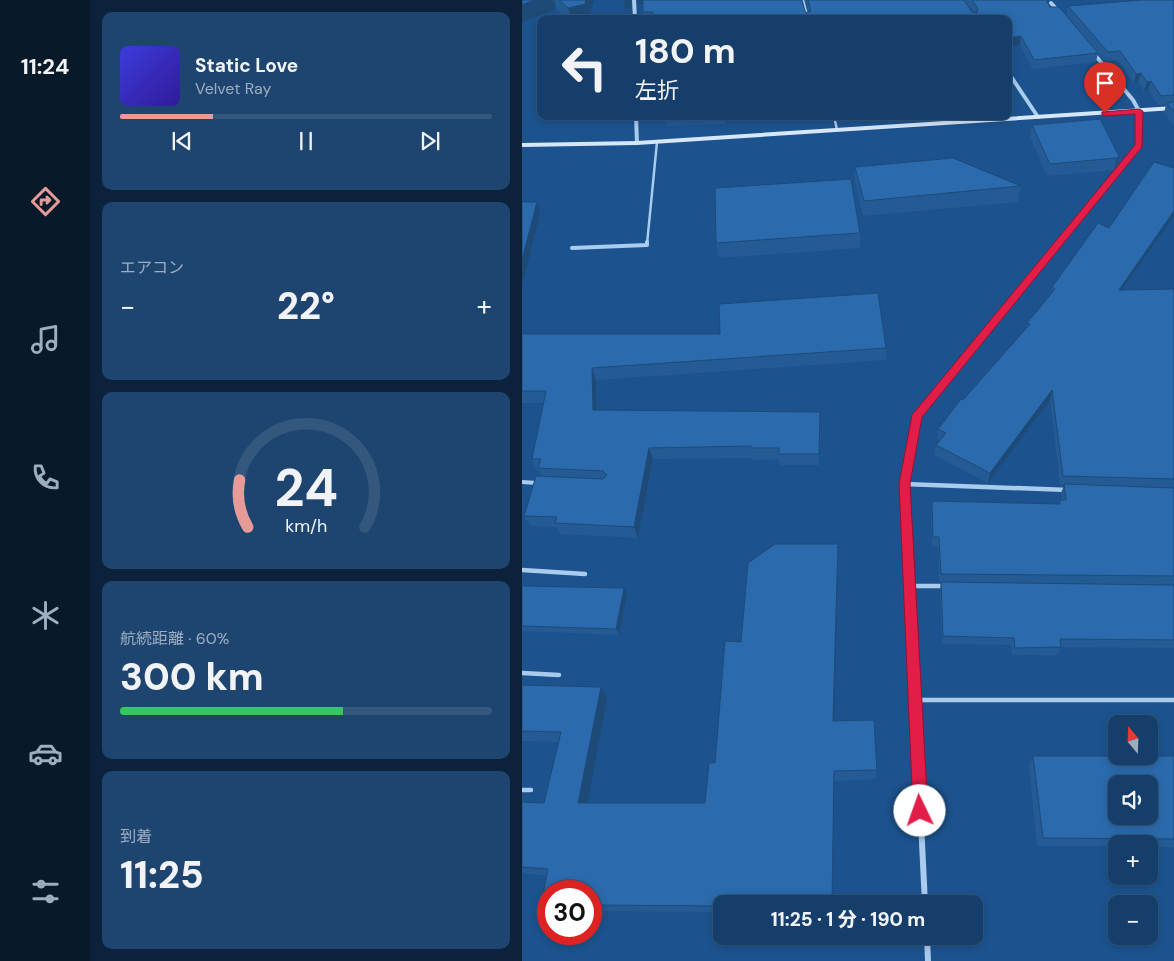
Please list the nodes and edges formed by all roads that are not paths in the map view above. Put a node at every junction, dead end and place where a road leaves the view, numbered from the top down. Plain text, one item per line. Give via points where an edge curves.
1 (634, 0) edge
2 (803, 0) edge
3 (1051, 2) dead end
4 (635, 15) edge
5 (807, 15) edge
6 (1064, 18) edge
7 (1089, 48) edge
8 (1012, 78) edge
9 (1174, 108) edge
10 (1139, 111) junction
11 (1038, 117) junction
12 (1012, 119) edge
13 (636, 120) edge
14 (835, 120) edge
15 (992, 120) edge
16 (837, 130) junction
17 (657, 142) junction
18 (636, 143) junction
19 (522, 145) edge
20 (572, 248) dead end
21 (522, 482) edge
22 (541, 483) edge
23 (904, 484) junction
24 (1076, 490) edge
25 (522, 570) edge
26 (585, 574) dead end
27 (910, 586) junction
28 (949, 586) edge
29 (522, 674) edge
30 (558, 675) dead end
31 (915, 700) junction
32 (1174, 700) edge
33 (522, 790) edge
34 (531, 790) dead end
35 (925, 895) edge
36 (927, 945) edge
37 (928, 961) edge

1 - 4 street
2 - 5 lane
3 - 6 street
7 - 10 street
8 - 11 street
9 - 10 street
10 - 11 street
10 - 23 street via 1139,145 917,415
11 - 12 street
13 - 18 street
14 - 16 lane
15 - 16 street
16 - 17 street
17 - 18 street
17 - 20 lane via 647,244
18 - 19 street
21 - 22 lane
23 - 24 street
23 - 27 street
25 - 26 lane
27 - 28 lane
27 - 31 street
29 - 30 lane
31 - 32 lane
31 - 35 street
33 - 34 lane
36 - 37 street

